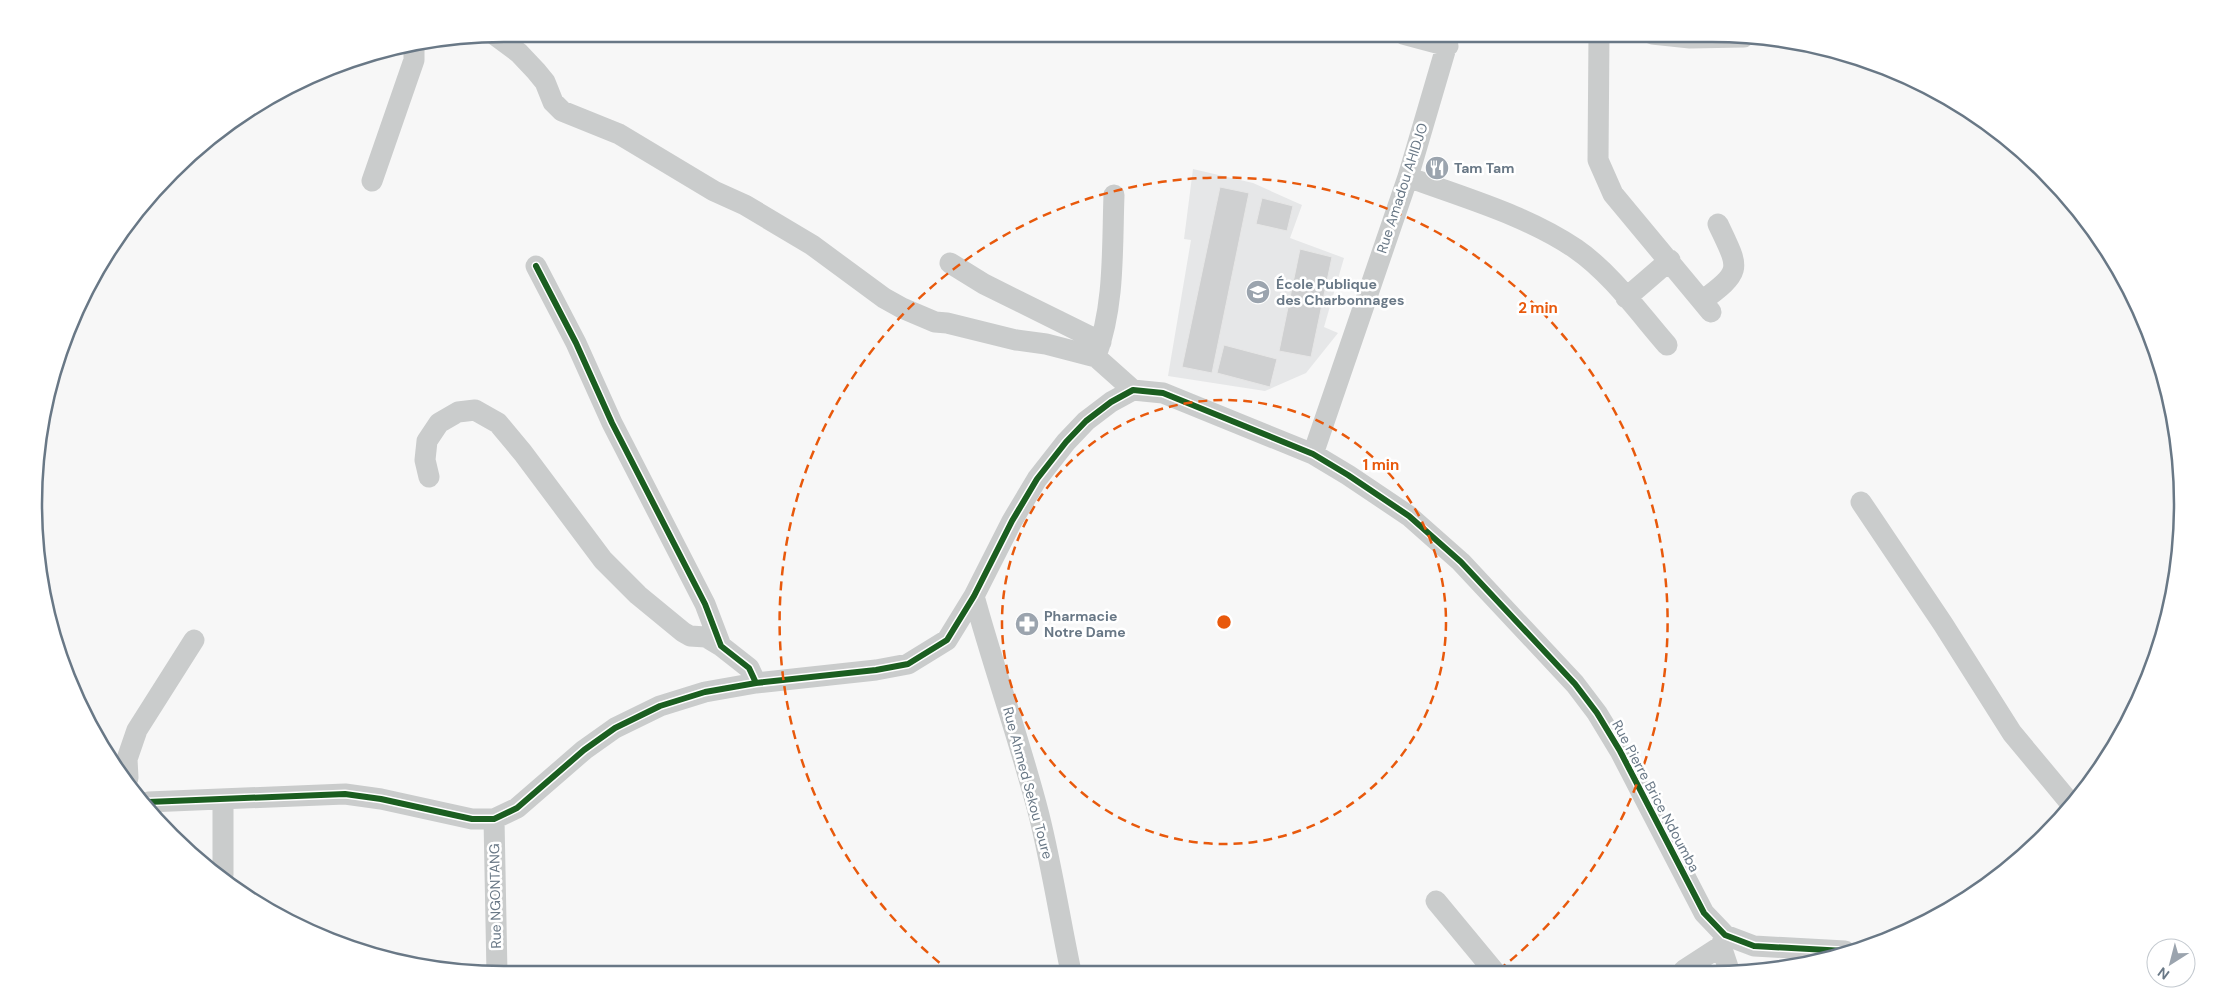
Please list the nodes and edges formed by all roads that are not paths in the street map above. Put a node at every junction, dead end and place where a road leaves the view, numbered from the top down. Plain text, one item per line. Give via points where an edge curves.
1 (504, 42) edge
2 (1448, 42) edge
3 (1599, 42) edge
4 (414, 51) edge
5 (1408, 177) junction
6 (372, 181) dead end
7 (1114, 195) dead end
8 (1718, 224) dead end
9 (1670, 260) junction
10 (950, 263) dead end
11 (536, 266) dead end
12 (1626, 298) junction
13 (1667, 345) dead end
14 (1098, 349) junction
15 (1133, 390) junction
16 (1313, 454) junction
17 (429, 477) dead end
18 (1861, 502) dead end
19 (974, 596) junction
20 (194, 640) dead end
21 (721, 646) junction
22 (756, 683) junction
23 (128, 771) edge
24 (2067, 799) edge
25 (223, 800) junction
26 (152, 802) edge
27 (494, 819) junction
28 (223, 870) edge
29 (1436, 900) dead end
30 (1723, 941) junction
31 (1830, 950) edge
32 (1728, 965) edge
33 (497, 966) edge
34 (1070, 966) edge
35 (1490, 966) edge
36 (1689, 966) edge

1 - 14 street via 536,72 562,111 619,134 714,191 745,205 812,245 902,308 934,322 1016,340
2 - 5 street, Rue Amadou AHIDJO
3 - 9 street via 1598,160 1613,194
4 - 6 street via 414,60
5 - 12 street via 1545,231 1576,249
5 - 16 street, Rue Amadou AHIDJO
7 - 14 street via 1112,272
8 - 9 street via 1735,268 1706,306
9 - 12 street
10 - 14 street
11 - 21 street via 705,604
12 - 13 street
14 - 15 street
15 - 16 street, Rue Pierre Brice Ndoumba via 1163,393
15 - 19 street via 1086,421 1037,479
16 - 30 street, Rue Pierre Brice Ndoumba via 1409,516 1460,562 1575,684 1620,751 1704,913
17 - 21 street via 425,460 427,441 440,422 458,412 475,410 498,423 603,560 630,588 683,632 706,637
18 - 24 street via 2007,726
19 - 22 street via 947,640 908,664
19 - 34 street, Rue Ahmed Sekou Toure via 1040,817
20 - 23 street via 137,730
21 - 22 street via 749,668
22 - 27 street via 660,706 615,728 584,750 517,808
25 - 26 street
25 - 27 street via 345,794 472,819
25 - 28 street
27 - 33 street, Rue NGONTANG
29 - 35 street
30 - 31 street, Rue Pierre Brice Ndoumba
30 - 32 street
30 - 36 street

